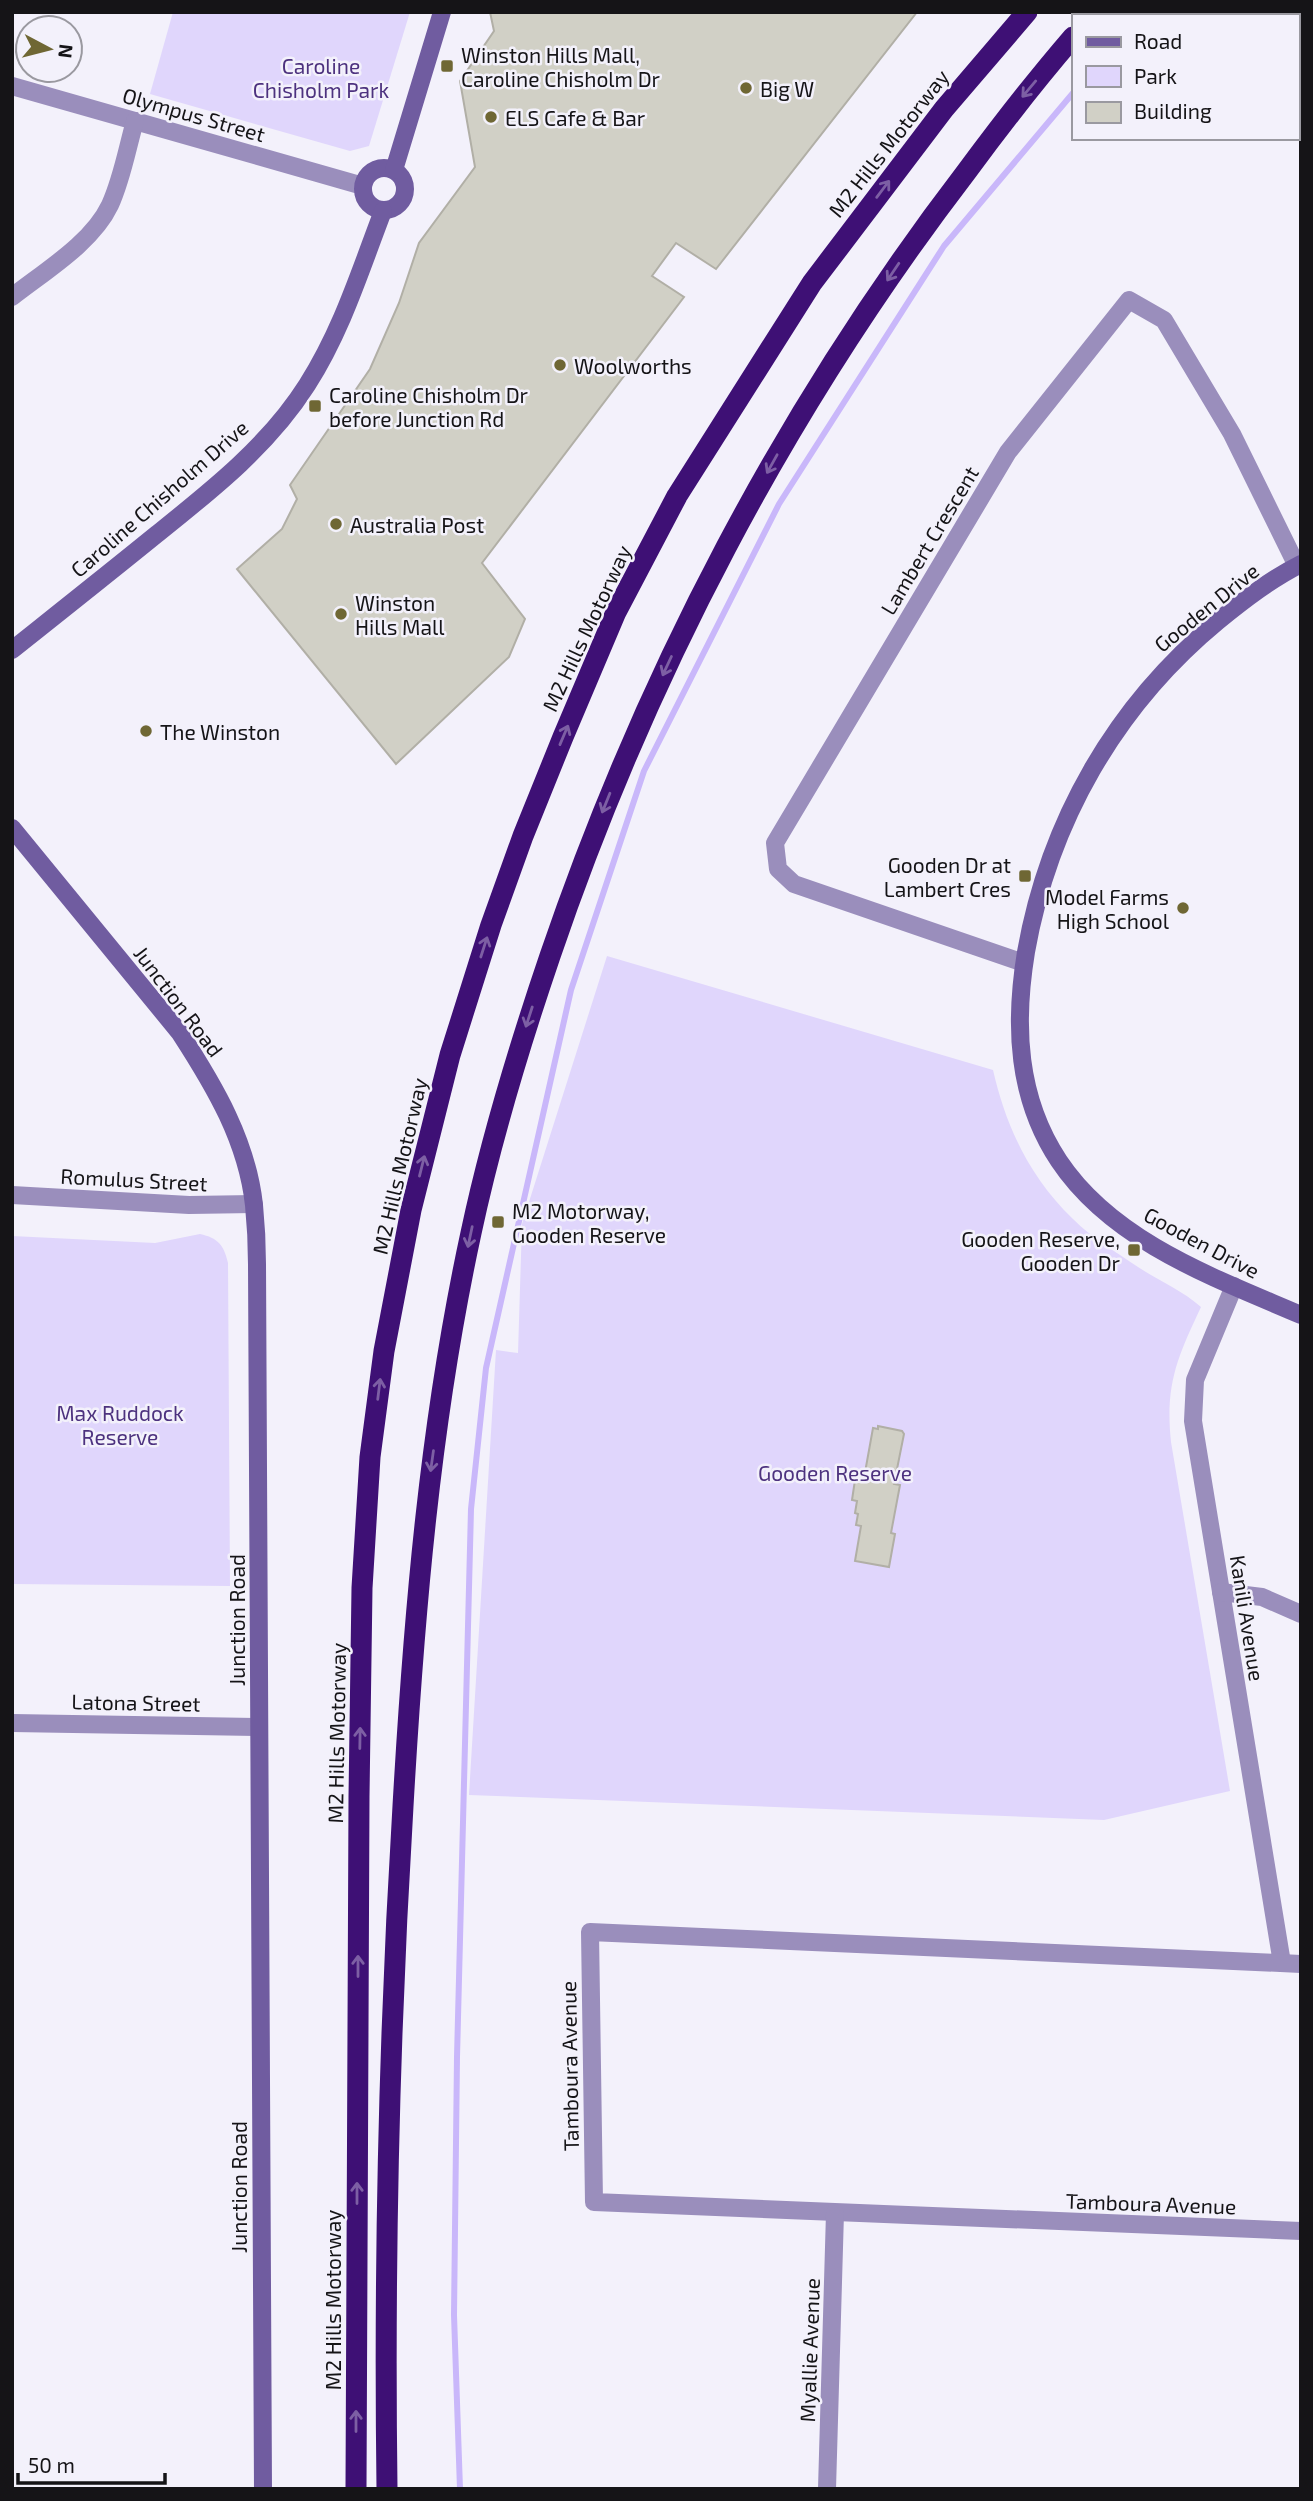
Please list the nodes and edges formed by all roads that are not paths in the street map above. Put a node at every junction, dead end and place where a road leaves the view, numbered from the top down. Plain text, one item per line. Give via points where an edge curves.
1 (442, 12) edge
2 (1027, 12) edge
3 (1072, 38) edge
4 (12, 86) edge
5 (135, 121) junction
6 (394, 170) junction
7 (363, 186) junction
8 (383, 211) junction
9 (12, 297) edge
10 (1299, 565) edge
11 (12, 650) edge
12 (12, 828) edge
13 (1024, 963) junction
14 (12, 1195) edge
15 (254, 1204) junction
16 (1234, 1286) junction
17 (1301, 1315) edge
18 (1221, 1592) junction
19 (1301, 1614) edge
20 (12, 1723) edge
21 (259, 1727) junction
22 (1282, 1963) junction
23 (1301, 1964) edge
24 (835, 2213) junction
25 (1301, 2231) edge
26 (262, 2489) edge
27 (356, 2489) edge
28 (387, 2489) edge
29 (827, 2489) edge

1 - 6 street
27 -> 2 highway, M2 Hills Motorway via 362,1588 369,1470 384,1351 411,1210 450,1055 528,824 616,612 677,496 812,283 944,109
3 -> 28 highway via 915,238 796,422 743,516 632,740 581,863 497,1128 454,1321 431,1462 417,1596 389,2088
4 - 5 street, Olympus Street
5 - 7 street, Olympus Street
5 - 9 street via 103,217 86,238
6 - 7 street via 374,170
6 - 8 street via 403,179 406,193 398,206
7 - 8 street via 369,204
8 - 11 street, Caroline Chisholm Drive via 338,330 305,388 265,439 180,515
10 - 13 street, Gooden Drive via 1198,638 1121,724 1086,778 1056,843 1032,919
10 - 13 street, Lambert Crescent via 1233,434 1164,320 1129,300 1008,452 775,844 778,869 794,884
12 - 15 street, Junction Road via 180,1033 201,1065 236,1133
13 - 16 street, Gooden Drive via 1019,1023 1022,1071 1040,1129 1060,1163 1120,1223
14 - 15 street, Romulus Street
15 - 21 street, Junction Road
16 - 17 street, Gooden Drive
16 - 18 street, Kanili Avenue via 1195,1380 1192,1399
18 - 19 street via 1262,1597
18 - 22 street, Kanili Avenue
20 - 21 street, Latona Street
21 - 26 street, Junction Road
22 - 23 street, Tamboura Avenue
22 - 24 street, Tamboura Avenue via 590,1932 594,2202
24 - 25 street, Tamboura Avenue
24 - 29 street, Myallie Avenue

